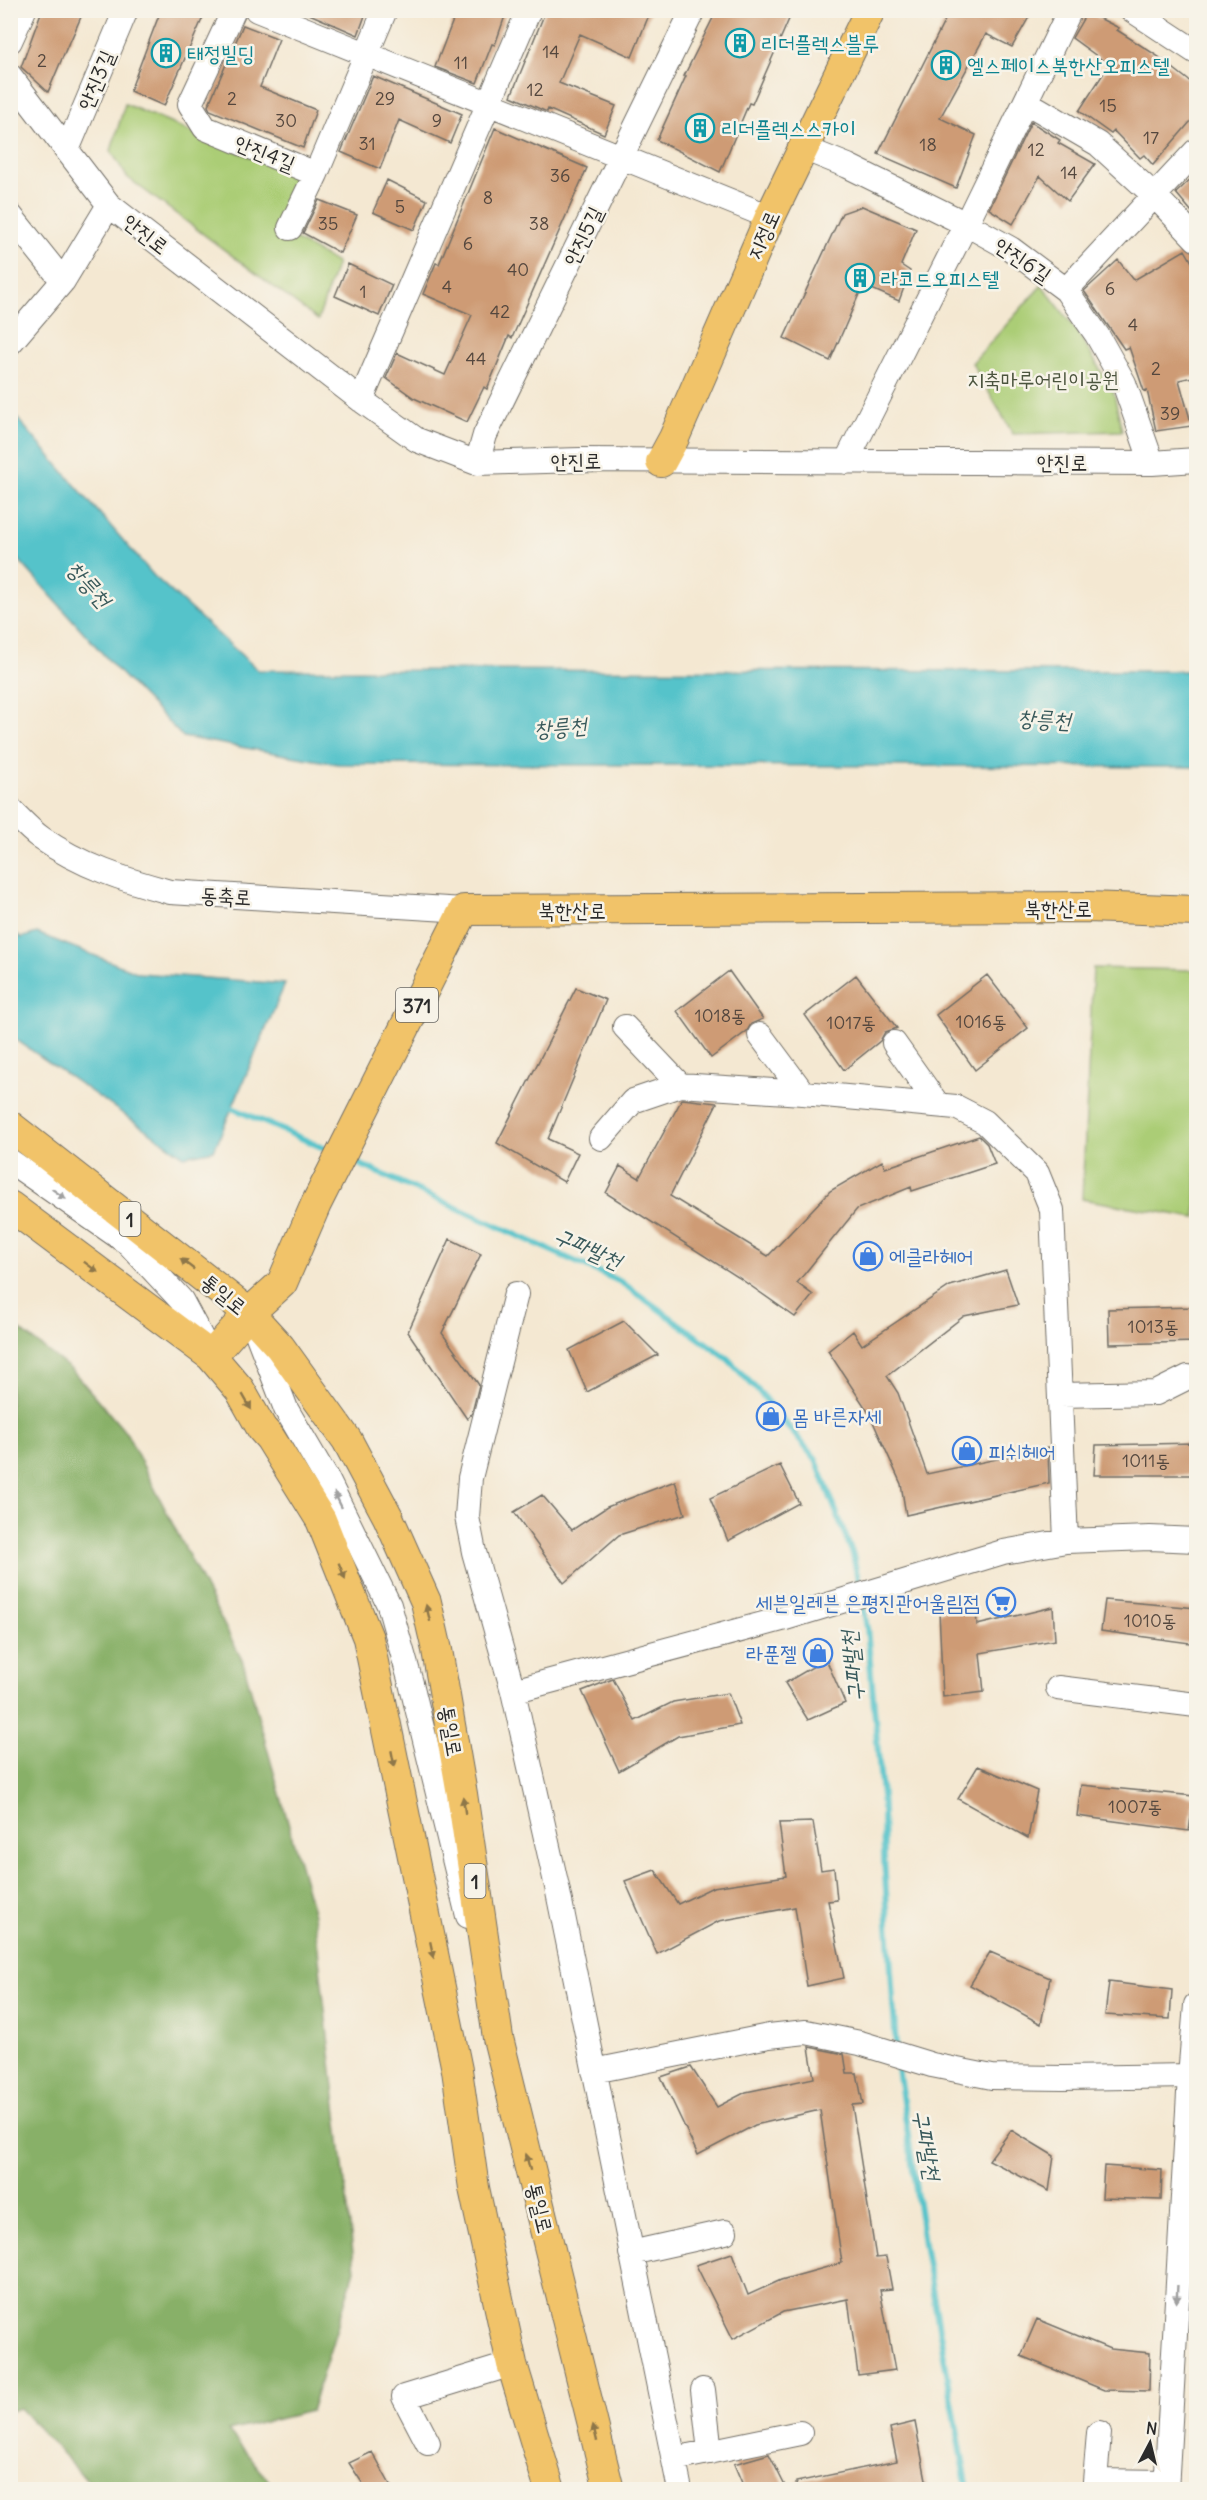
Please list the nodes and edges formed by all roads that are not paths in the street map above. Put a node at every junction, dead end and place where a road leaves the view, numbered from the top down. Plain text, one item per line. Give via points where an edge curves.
1 (24, 10) edge
2 (126, 10) edge
3 (234, 10) edge
4 (257, 10) edge
5 (385, 10) edge
6 (529, 10) edge
7 (693, 10) edge
8 (870, 10) edge
9 (1070, 10) edge
10 (1132, 10) edge
11 (10, 41) edge
12 (1197, 52) edge
13 (366, 54) junction
14 (10, 76) edge
15 (1026, 102) junction
16 (489, 104) junction
17 (803, 148) junction
18 (67, 150) junction
19 (1197, 151) edge
20 (622, 157) junction
21 (316, 174) junction
22 (1156, 196) junction
23 (109, 205) junction
24 (10, 215) edge
25 (770, 217) junction
26 (966, 224) junction
27 (290, 228) dead end
28 (1197, 239) edge
29 (63, 281) junction
30 (1066, 290) junction
31 (10, 343) edge
32 (361, 400) junction
33 (1197, 460) edge
34 (661, 462) junction
35 (846, 462) junction
36 (477, 463) junction
37 (1152, 463) junction
38 (10, 809) edge
39 (464, 910) junction
40 (1197, 910) edge
41 (625, 1027) dead end
42 (760, 1035) dead end
43 (894, 1043) dead end
44 (680, 1085) junction
45 (803, 1092) junction
46 (938, 1105) junction
47 (10, 1126) edge
48 (601, 1138) dead end
49 (10, 1161) edge
50 (10, 1206) edge
51 (516, 1293) dead end
52 (249, 1313) junction
53 (211, 1356) junction
54 (1188, 1377) dead end
55 (1060, 1395) junction
56 (1197, 1540) edge
57 (1066, 1541) junction
58 (1058, 1688) dead end
59 (513, 1691) junction
60 (1197, 1705) edge
61 (1197, 2006) edge
62 (594, 2071) junction
63 (1190, 2076) junction
64 (725, 2232) dead end
65 (631, 2253) junction
66 (512, 2364) junction
67 (703, 2390) dead end
68 (800, 2433) dead end
69 (1099, 2433) dead end
70 (428, 2443) dead end
71 (710, 2452) junction
72 (674, 2459) junction
73 (1166, 2486) edge
74 (550, 2490) edge
75 (609, 2490) edge
76 (680, 2490) edge

1 - 11 street
2 - 18 street, 안진3길
3 - 21 street, 안진4길 via 190,104 205,128
4 - 13 street
5 - 13 street, 안진4길
6 - 16 street
7 - 20 street, 안진5길
8 - 17 main road, 지정로
9 - 15 street
10 - 12 street
13 - 16 street
13 - 21 street, 안진4길
14 - 18 street, 안진로
15 - 22 street via 1098,144
15 - 26 street
16 - 20 street
16 - 32 street
17 - 25 main road, 지정로
17 - 26 street, 안진6길
18 - 23 street, 안진로
19 - 22 street
20 - 25 street
20 - 36 street, 안진5길 via 485,435
21 - 27 street
22 - 28 street
22 - 30 street
23 - 29 street
23 - 32 street, 안진로
24 - 29 street
25 - 34 main road, 지정로
26 - 30 street, 안진6길 via 1011,249
26 - 35 street
29 - 31 street
30 - 37 street, 안진6길 via 1124,383
32 - 36 street, 안진로 via 417,440
33 - 37 street, 안진로
34 - 35 street, 안진로
34 - 36 street, 안진로
35 - 37 street, 안진로
38 - 39 street, 동축로 via 40,838 91,867 170,892
39 - 40 main road, 북한산로
39 - 52 main road, 371 via 316,1204 282,1283
41 - 44 street
42 - 45 street
43 - 46 street
44 - 45 street
44 - 48 street via 633,1101
45 - 46 street
46 - 55 street via 956,1107 985,1122 1037,1173 1052,1210
52 -> 47 main road, 통일로 / 1
49 -> 53 street via 129,1244 181,1300
50 -> 53 main road
51 - 59 street via 470,1478 467,1517
52 - 53 main road, 371
75 -> 52 main road, 통일로 / 1 via 498,2038 462,1794 426,1602 388,1517 347,1440 280,1347
53 -> 66 main road via 240,1390 321,1520 368,1638 457,2070 474,2188
54 - 55 street via 1156,1393
55 - 57 street
56 - 57 street
57 - 59 street via 1003,1552 782,1619
58 - 60 street
59 - 62 street via 558,1887
61 - 63 street
62 - 63 street via 806,2032 992,2077
62 - 65 street
63 -> 73 street
64 - 65 street
65 - 72 street
66 - 70 street via 404,2397
66 - 74 main road
67 - 71 street
68 - 71 street
69 - 73 street via 1095,2481
71 - 72 street
72 - 76 street

